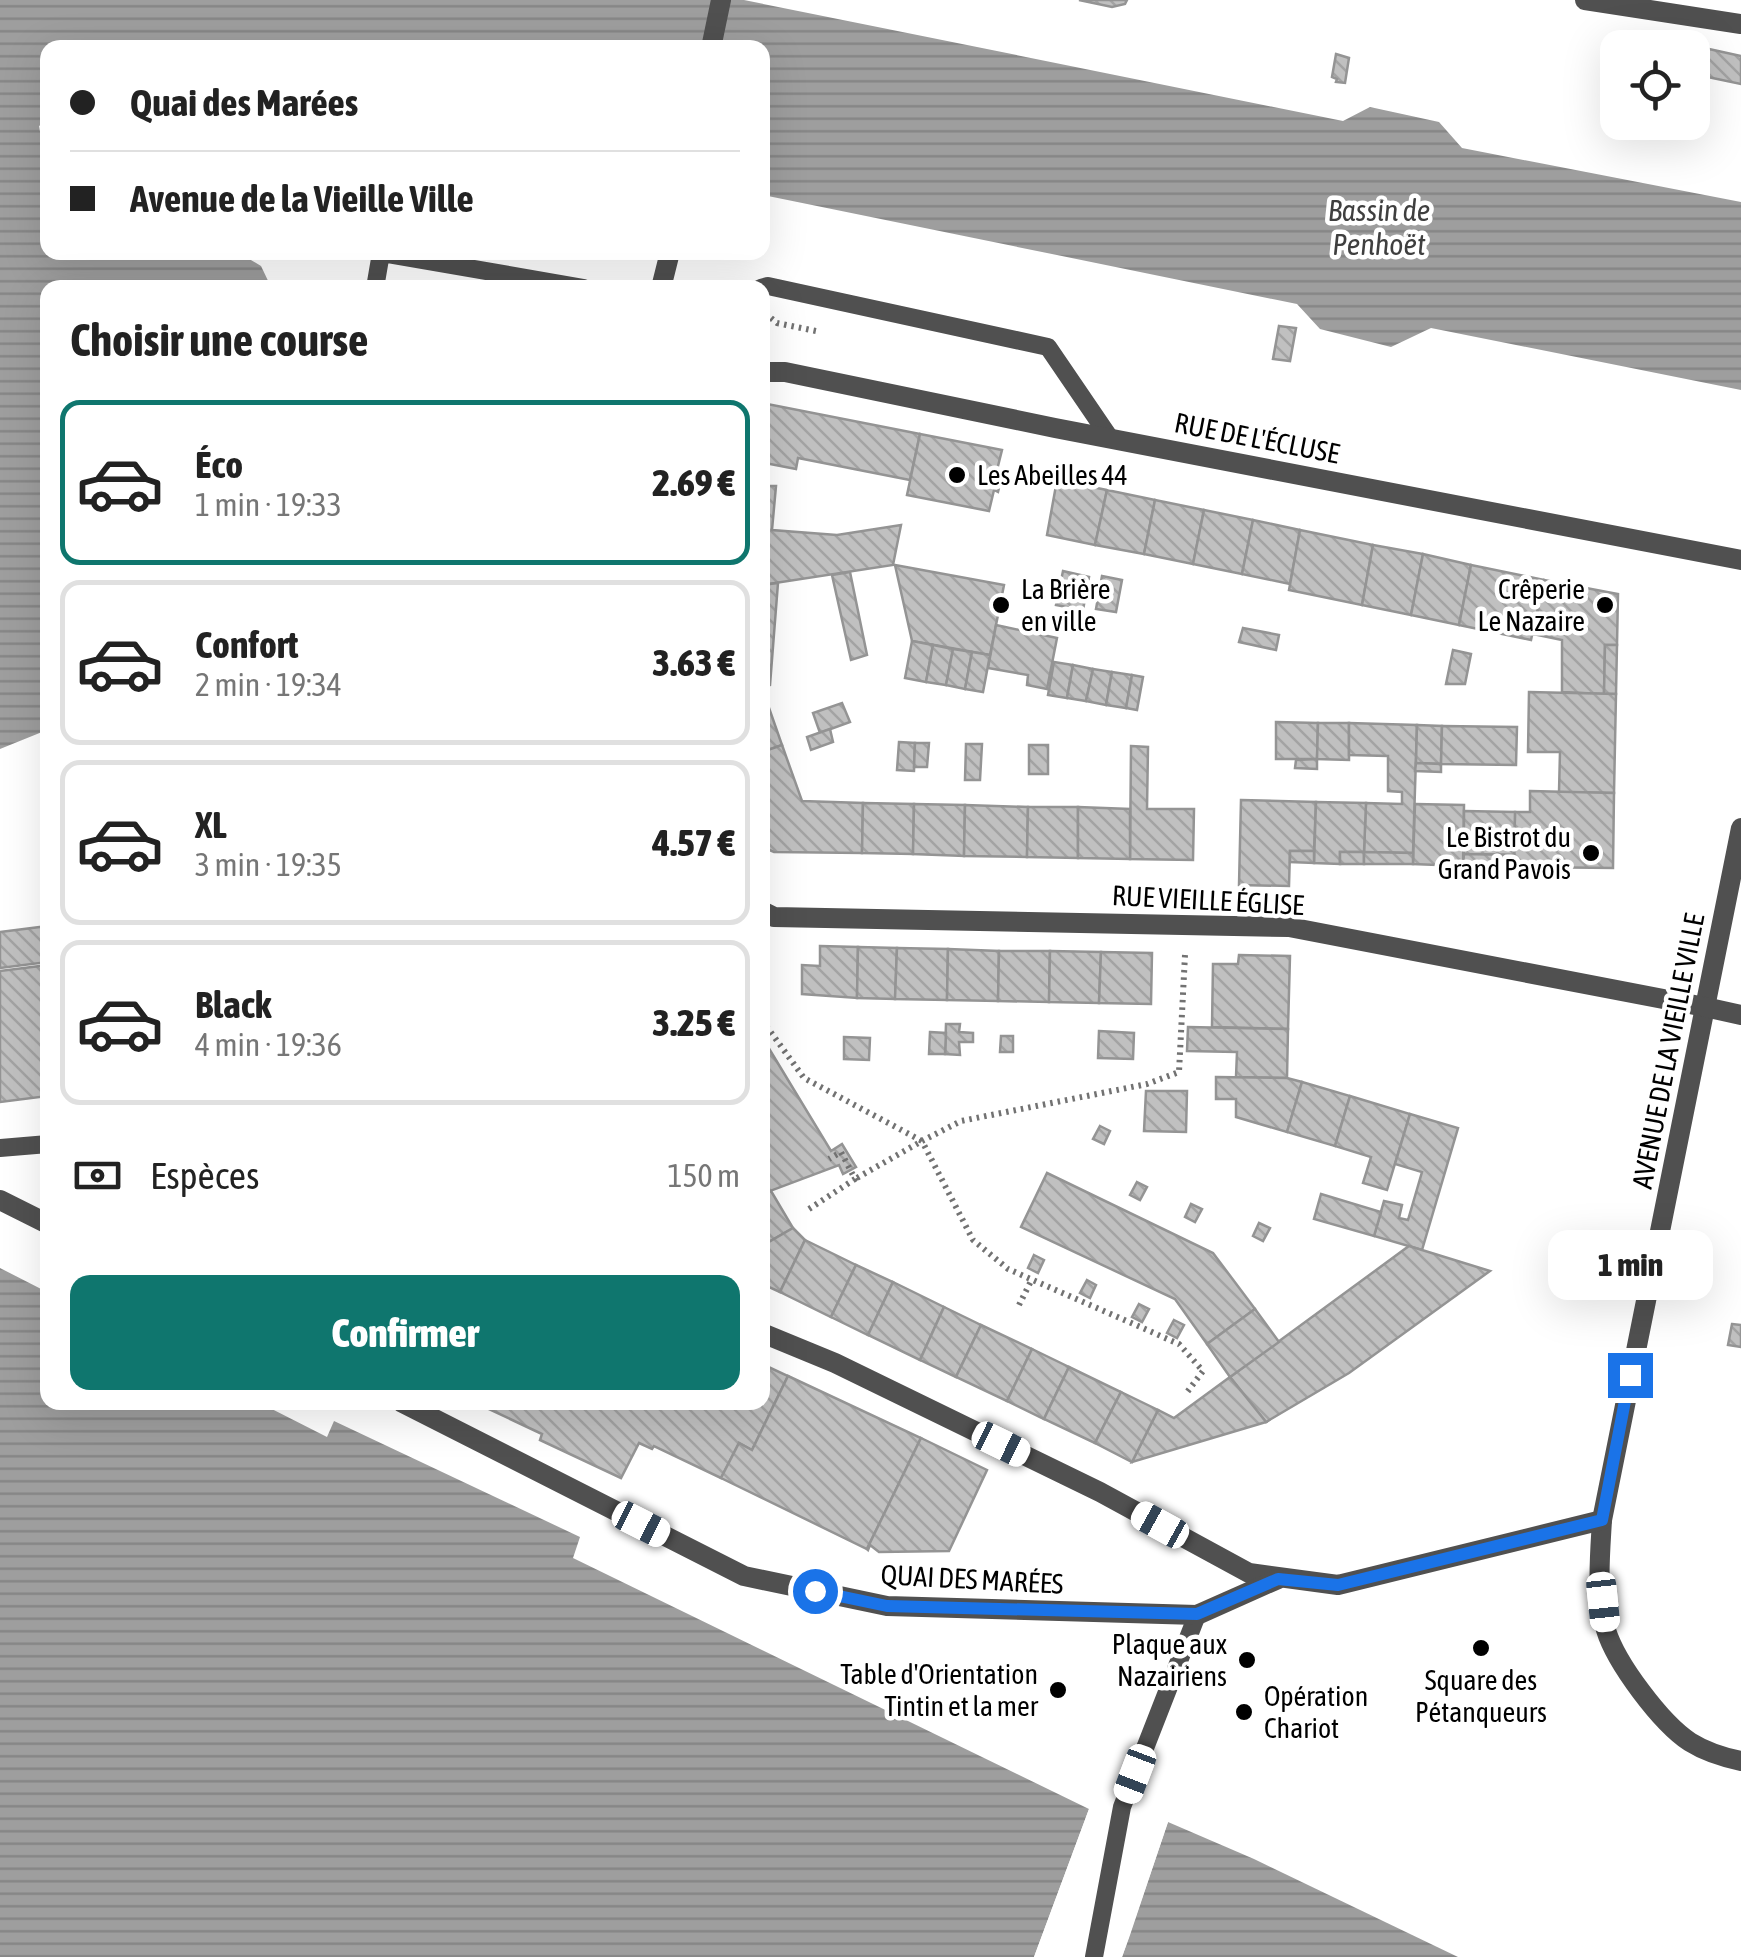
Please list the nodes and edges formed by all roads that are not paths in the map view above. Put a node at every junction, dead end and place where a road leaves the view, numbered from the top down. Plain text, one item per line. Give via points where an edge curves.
1 (721, 0) edge
2 (1585, 0) edge
3 (1741, 24) edge
4 (713, 40) edge
5 (417, 260) edge
6 (536, 280) edge
7 (770, 286) edge
8 (770, 372) edge
9 (1110, 438) junction
10 (1741, 560) edge
11 (1741, 828) edge
12 (770, 914) edge
13 (1705, 1007) junction
14 (1741, 1014) edge
15 (40, 1145) edge
16 (0, 1148) edge
17 (0, 1200) edge
18 (40, 1220) edge
19 (770, 1336) edge
20 (417, 1410) edge
21 (1602, 1520) junction
22 (1278, 1579) junction
23 (1197, 1614) junction
24 (1741, 1761) edge
25 (1094, 1957) edge

1 - 4 street
2 - 3 street
5 - 6 lane
7 - 9 lane via 1048,347
8 - 9 street, RUE DE L'ÉCLUSE
9 - 10 street, RUE DE L'ÉCLUSE
11 - 13 street, AVENUE DE LA VIEILLE VILLE
12 - 13 street, RUE VIEILLE ÉGLISE via 1289,928
13 - 14 street, RUE VIEILLE ÉGLISE
13 - 21 street, AVENUE DE LA VIEILLE VILLE
15 - 16 lane
17 - 18 street
19 - 22 street via 1100,1492 1249,1573
20 - 23 street, QUAI DES MARÉES via 744,1576 887,1606
21 - 22 street via 1338,1585
21 - 24 street, AVENUE DE LA VIEILLE VILLE via 1606,1629 1628,1677 1686,1740
22 - 23 street, QUAI DES MARÉES
23 - 25 lane via 1122,1806

